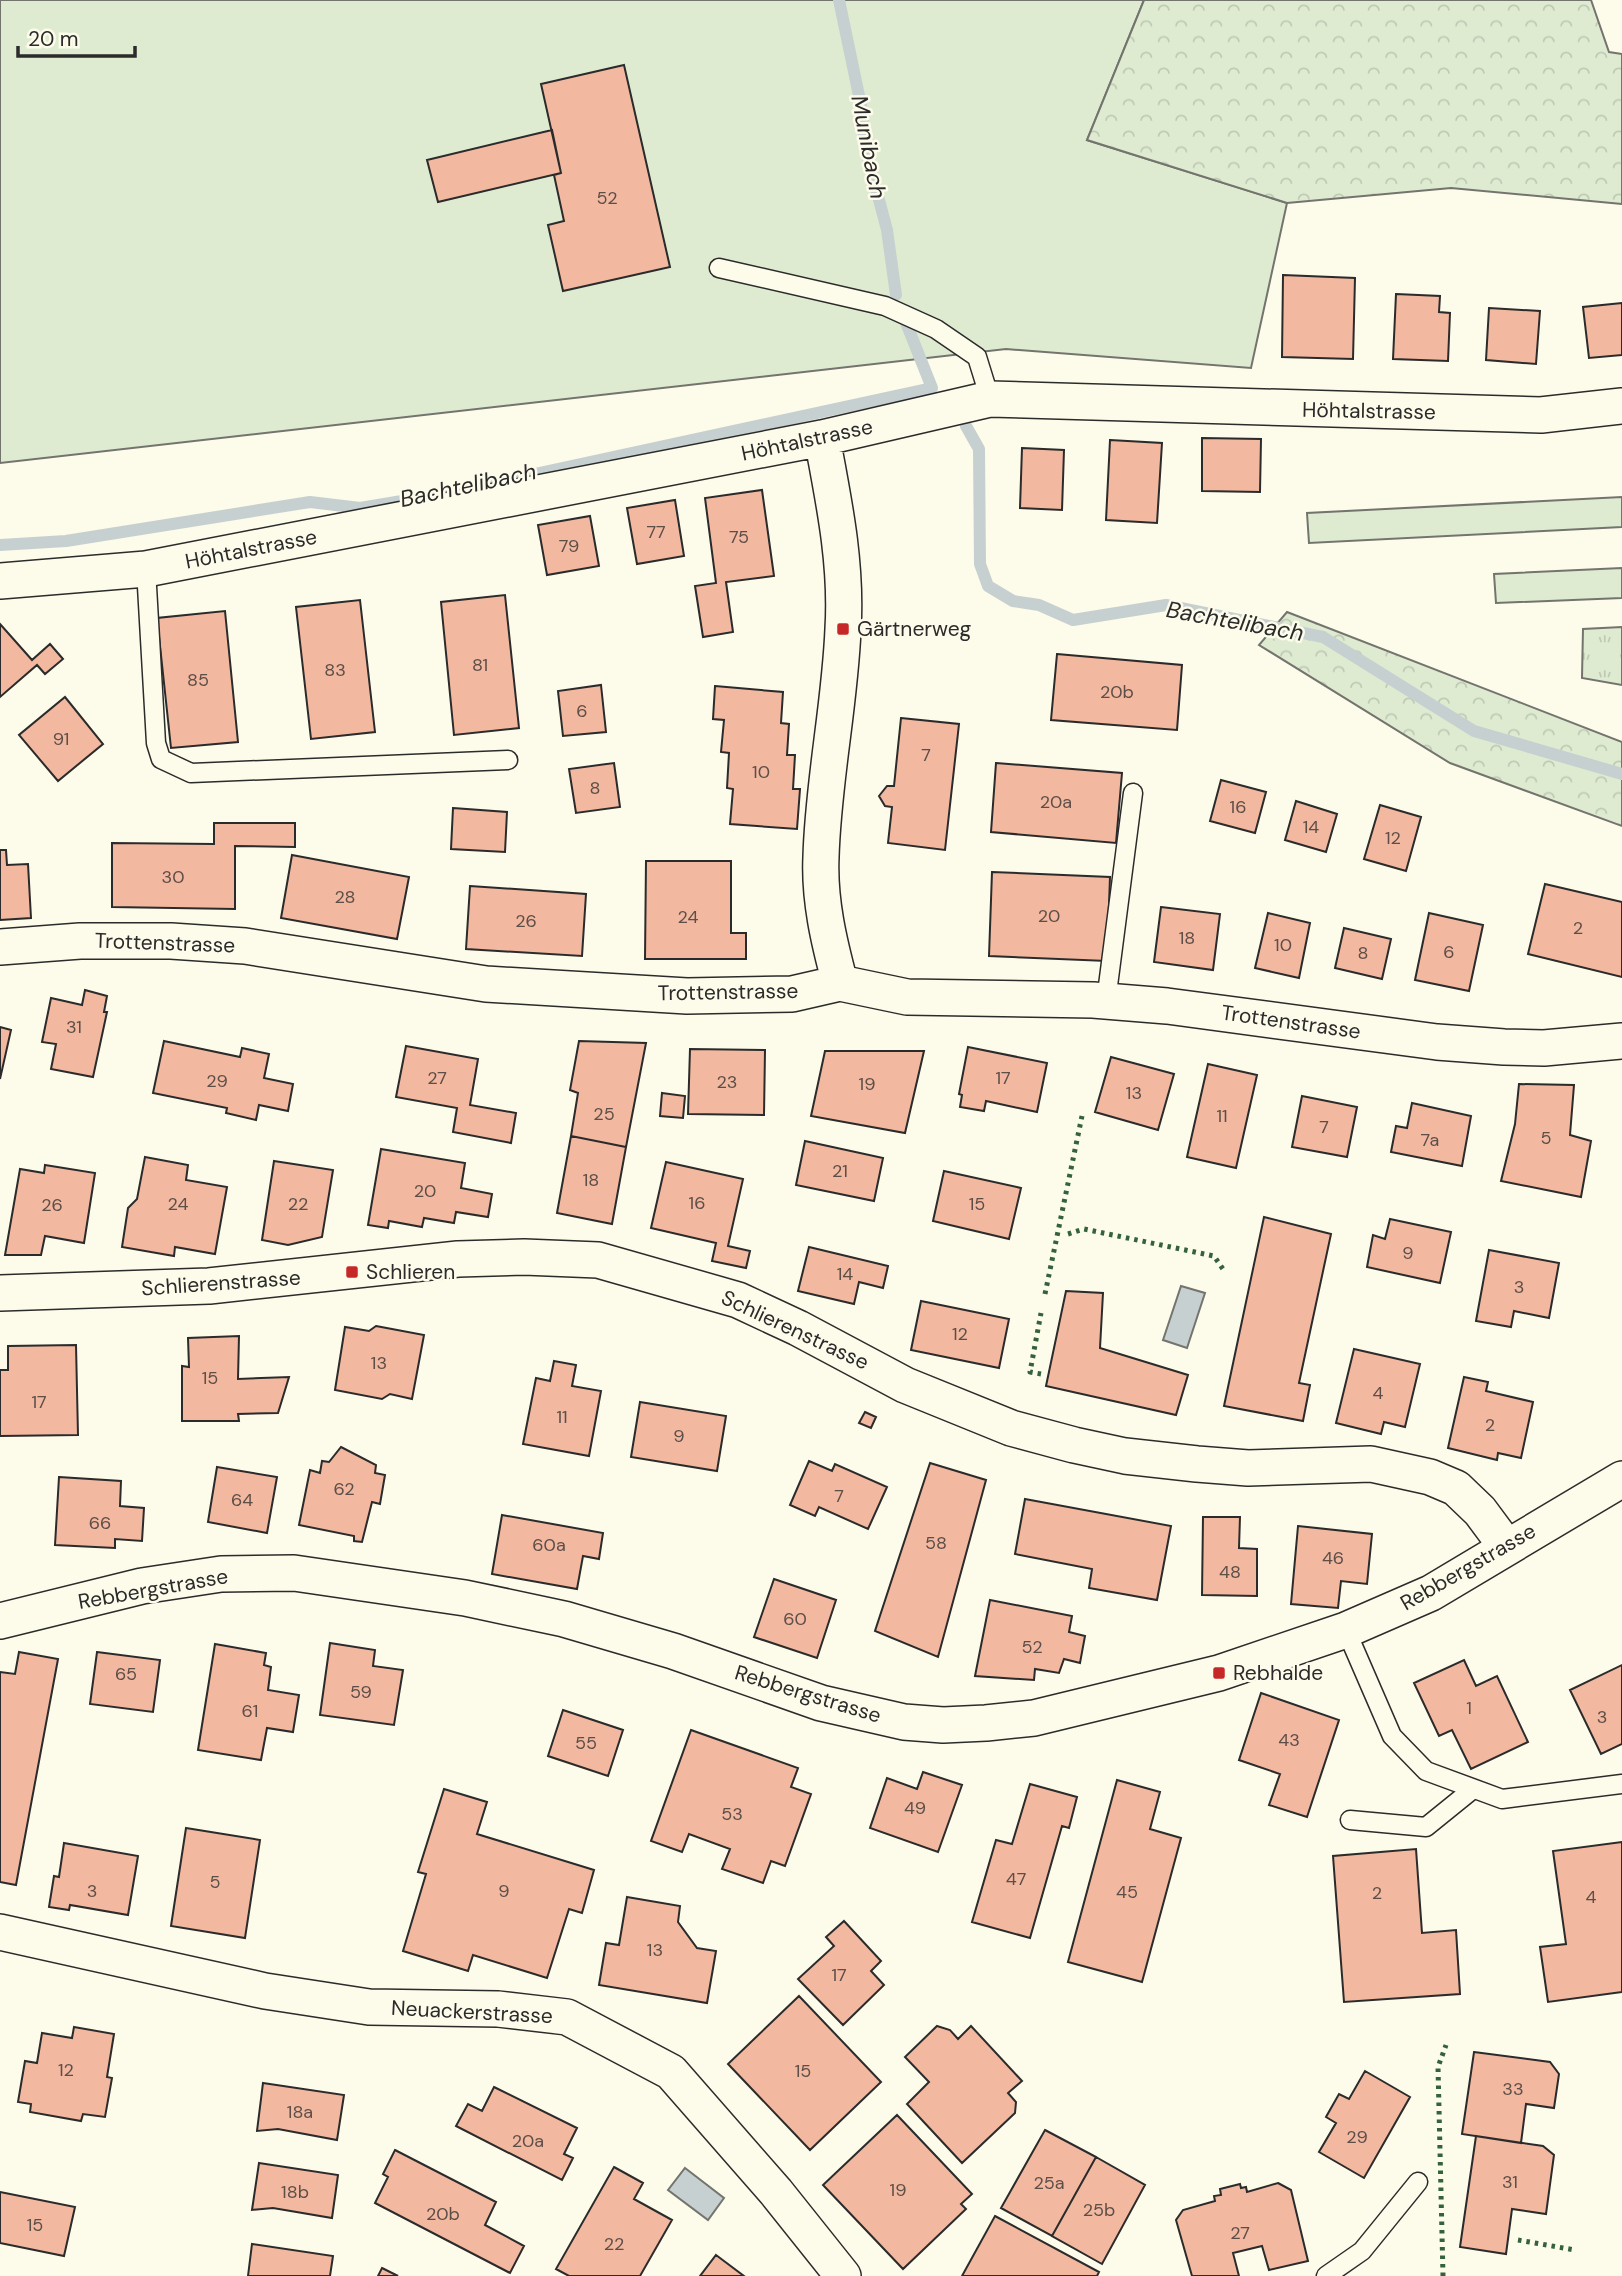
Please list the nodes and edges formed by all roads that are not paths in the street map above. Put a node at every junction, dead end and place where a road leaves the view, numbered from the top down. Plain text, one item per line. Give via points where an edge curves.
1 (719, 268) dead end
2 (990, 399) junction
3 (1622, 406) edge
4 (822, 438) junction
5 (146, 569) junction
6 (0, 581) edge
7 (508, 760) dead end
8 (1133, 793) dead end
9 (0, 947) edge
10 (840, 983) junction
11 (1106, 1001) junction
12 (1622, 1041) edge
13 (0, 1293) edge
14 (1622, 1479) edge
15 (1506, 1546) junction
16 (0, 1622) edge
17 (1346, 1630) junction
18 (1622, 1784) edge
19 (1473, 1788) junction
20 (1350, 1821) dead end
21 (0, 1932) edge
22 (1419, 2182) dead end
23 (843, 2276) edge
24 (1326, 2276) edge

1 - 2 lane via 885,306 936,329 977,357
2 - 3 street, Höhtalstrasse via 1541,415
2 - 4 street, Höhtalstrasse
4 - 5 street, Höhtalstrasse
4 - 10 street via 844,583 844,629 821,858 828,930
5 - 6 street, Höhtalstrasse
5 - 7 lane via 156,743 161,759 191,773
8 - 11 lane
9 - 10 street, Trottenstrasse via 80,941 245,946 486,985 687,996 792,994
10 - 11 street, Trottenstrasse via 907,997
11 - 12 street, Trottenstrasse via 1491,1046 1544,1048
13 - 15 street, Schlierenstrasse via 209,1286 458,1259 524,1256 598,1261 738,1300 905,1385 1011,1429 1074,1446 1125,1456 1248,1468 1371,1464 1430,1477 1456,1488
14 - 15 street, Rebbergstrasse
15 - 17 street, Rebbergstrasse via 1431,1593
16 - 17 street, Rebbergstrasse via 142,1586 221,1574 294,1573 465,1598 564,1619 821,1703 904,1722 943,1725 1034,1718 1074,1709 1219,1673
17 - 19 lane via 1392,1736 1426,1771
18 - 19 lane via 1502,1799
19 - 20 lane via 1426,1827
21 - 23 street, Neuackerstrasse via 265,1991 369,2007 498,2009 567,2017 671,2072
22 - 24 lane via 1362,2251

